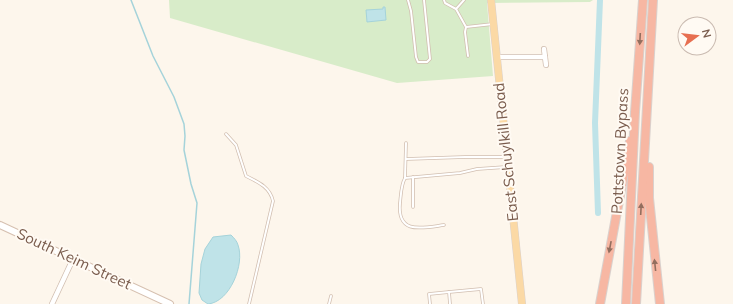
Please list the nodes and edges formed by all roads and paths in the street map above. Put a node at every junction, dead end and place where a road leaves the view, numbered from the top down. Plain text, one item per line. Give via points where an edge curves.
1 (408, 0) edge
2 (424, 0) edge
3 (444, 0) edge
4 (464, 0) edge
5 (491, 0) edge
6 (643, 0) edge
7 (653, 0) edge
8 (456, 9) junction
9 (494, 24) junction
10 (466, 27) junction
11 (544, 49) dead end
12 (468, 56) dead end
13 (545, 56) junction
14 (497, 57) junction
15 (650, 62) junction
16 (546, 65) dead end
17 (635, 112) junction
18 (226, 134) dead end
19 (406, 143) dead end
20 (507, 157) junction
21 (406, 159) junction
22 (508, 167) junction
23 (413, 177) junction
24 (405, 178) junction
25 (413, 207) dead end
26 (0, 224) edge
27 (444, 225) dead end
28 (74, 260) junction
29 (449, 292) junction
30 (331, 296) dead end
31 (52, 304) edge
32 (170, 304) edge
33 (249, 304) edge
34 (329, 304) edge
35 (430, 304) edge
36 (450, 304) edge
37 (483, 304) edge
38 (522, 304) edge
39 (600, 304) edge
40 (626, 304) edge
41 (636, 304) edge
42 (660, 304) edge

1 - 2 lane via 416,57 418,62 427,62 430,59
3 - 8 lane
4 - 8 lane
5 - 9 main road, East Schuylkill Road
6 -> 17 highway, Pottstown Bypass
7 - 15 highway, Pottstown Bypass
8 - 10 lane
9 - 10 lane
9 - 14 main road, East Schuylkill Road
10 - 12 lane
11 - 13 street
13 - 14 street
13 - 16 street
14 - 20 main road, East Schuylkill Road
41 -> 15 highway, Pottstown Bypass
42 -> 15 highway via 648,198
17 -> 39 highway
17 - 40 highway, Pottstown Bypass
18 - 33 lane via 236,145 246,176 264,185 272,193 274,201
19 - 21 lane
20 - 21 lane
20 - 22 main road, East Schuylkill Road
21 - 24 lane
22 - 23 lane
22 - 38 main road, East Schuylkill Road
23 - 24 lane
23 - 25 lane
24 - 27 lane via 400,208 404,222 415,228
26 - 28 street, South Keim Street
28 - 31 street
28 - 32 street, South Keim Street
29 - 35 lane via 429,294
29 - 36 lane
29 - 37 lane via 481,289
30 - 34 lane

